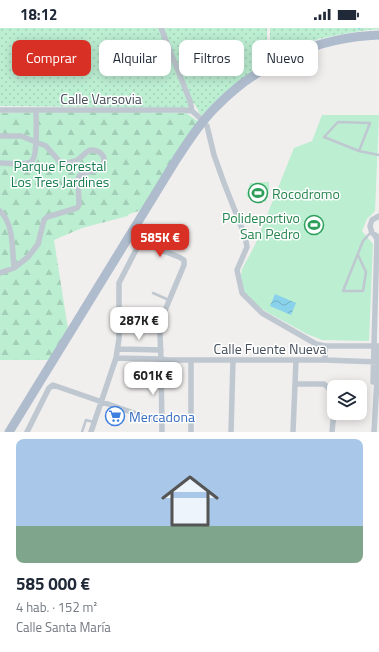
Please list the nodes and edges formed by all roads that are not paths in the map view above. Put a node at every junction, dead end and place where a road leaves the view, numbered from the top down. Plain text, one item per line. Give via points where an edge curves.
1 (161, 28) edge
2 (379, 35) edge
3 (0, 110) edge
4 (36, 110) junction
5 (192, 111) junction
6 (200, 118) dead end
7 (207, 126) dead end
8 (0, 136) edge
9 (36, 142) junction
10 (359, 151) junction
11 (379, 155) edge
12 (0, 163) edge
13 (0, 211) edge
14 (379, 216) edge
15 (375, 235) edge
16 (358, 255) junction
17 (14, 268) junction
18 (0, 273) edge
19 (153, 293) dead end
20 (169, 300) junction
21 (325, 346) junction
22 (376, 346) edge
23 (118, 349) junction
24 (161, 350) junction
25 (116, 358) junction
26 (161, 359) junction
27 (191, 360) junction
28 (233, 360) junction
29 (296, 360) junction
30 (325, 360) junction
31 (377, 362) edge
32 (295, 384) junction
33 (378, 392) edge
34 (102, 401) junction
35 (162, 420) junction
36 (377, 421) edge
37 (94, 423) junction
38 (9, 432) edge
39 (27, 432) edge
40 (82, 432) edge
41 (91, 432) edge
42 (162, 432) edge
43 (191, 432) edge
44 (231, 432) edge
45 (293, 432) edge
46 (332, 432) edge
47 (371, 432) edge
48 (374, 432) edge

1 - 5 street
2 - 38 main road via 337,40 288,56 234,90 219,104 176,160
3 - 4 street, Calle Varsovia
4 - 5 street, Calle Varsovia
4 - 9 street
5 - 6 street
7 - 21 street via 221,176 245,236 247,248 237,270 242,293 262,313 316,344
8 - 9 street via 21,136
9 - 12 street via 32,161 27,164
9 - 17 street via 46,146 60,162 74,162 91,150 100,153 104,161 98,170 80,175 77,208 47,217 38,244 28,257
10 - 10 lane via 370,123 338,122 324,137
10 - 11 lane
13 - 17 street via 9,225
14 - 15 street via 374,218 370,226
15 - 16 lane via 363,241
15 - 22 street
16 - 16 lane via 366,272 363,291 343,291
17 - 18 street
19 - 20 lane
20 - 23 street via 184,260 143,243 138,246 119,283
20 - 24 street via 161,320
21 - 22 street, Calle Fuente Nueva
21 - 30 street
22 - 31 street
23 - 24 street
23 - 25 street
24 - 26 street
25 - 26 street, Calle Fuente Nueva
25 - 34 street
26 - 27 street, Calle Fuente Nueva
26 - 35 street
27 - 28 street, Calle Fuente Nueva
27 - 43 street
28 - 29 street, Calle Fuente Nueva
28 - 44 street
29 - 30 street, Calle Fuente Nueva
29 - 32 street
30 - 31 street, Calle Fuente Nueva
31 - 33 street
31 - 47 street
32 - 45 street
32 - 46 street via 324,384 328,387 334,399
33 - 36 street
34 - 35 street via 154,420
34 - 37 street
34 - 39 street via 55,385 51,386
35 - 42 street
36 - 48 street
37 - 40 lane via 86,420
37 - 41 street

